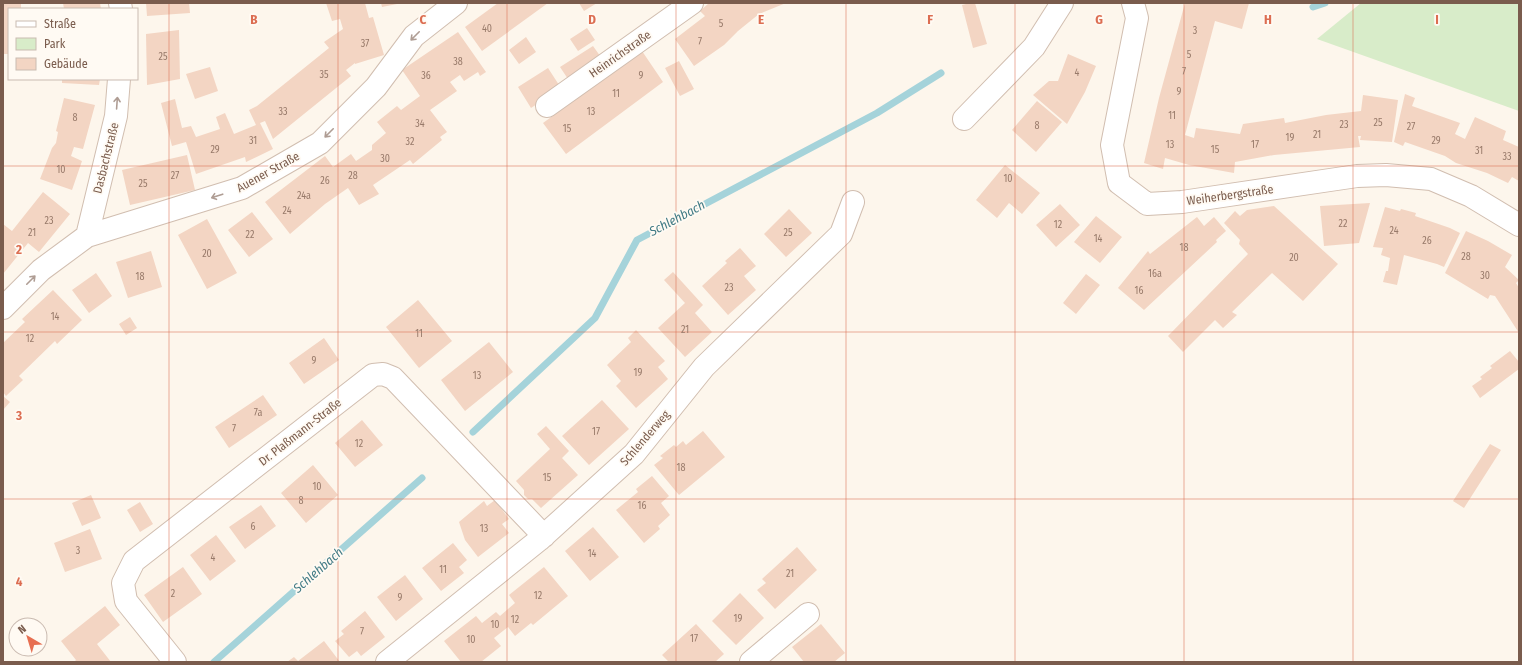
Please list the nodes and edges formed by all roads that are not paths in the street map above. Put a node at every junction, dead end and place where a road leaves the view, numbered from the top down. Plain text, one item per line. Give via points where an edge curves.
1 (456, 3) edge
2 (692, 3) edge
3 (1062, 3) edge
4 (1133, 3) edge
5 (119, 80) edge
6 (547, 106) dead end
7 (964, 119) dead end
8 (853, 202) dead end
9 (1519, 225) edge
10 (86, 236) junction
11 (3, 308) edge
12 (544, 536) junction
13 (808, 614) dead end
14 (175, 662) edge
15 (387, 662) edge
16 (751, 662) edge

1 -> 10 street, Auener Straße via 414,36 376,87 320,143 242,188
2 - 6 street, Heinrichstraße
3 - 7 street via 1034,47
4 - 9 street, Weiherbergstraße via 1137,18 1112,145 1119,182 1147,204 1182,202 1357,176 1386,175 1431,179 1472,196
10 -> 5 street, Dasbachstraße via 116,116
8 - 12 street, Schlenderweg via 841,234 704,367 634,454
11 -> 10 street, Auener Straße via 41,270
12 - 14 street, Dr. Plaßmann-Straße via 393,378 383,374 373,375 134,561 123,583 126,601
12 - 15 street, Schlenderweg
13 - 16 street

